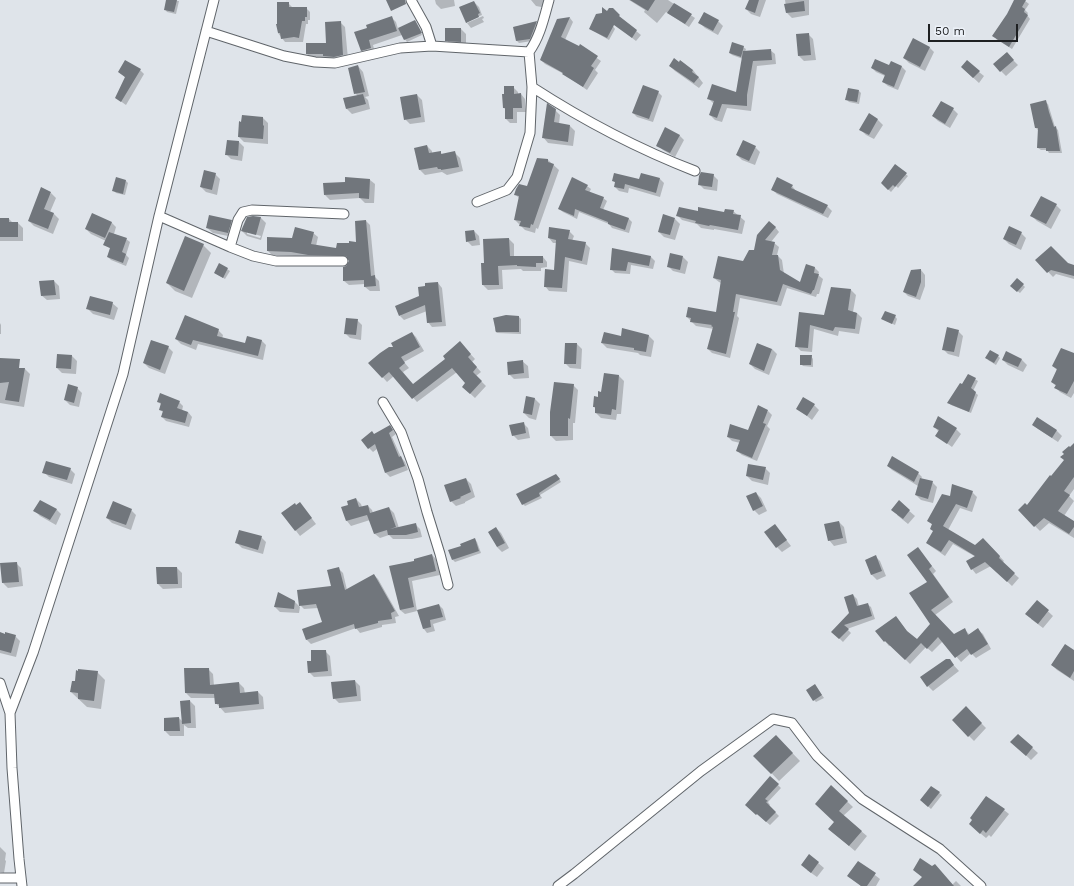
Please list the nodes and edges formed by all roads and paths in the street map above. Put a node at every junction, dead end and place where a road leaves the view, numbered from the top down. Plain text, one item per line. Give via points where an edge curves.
1 (214, 0) edge
2 (411, 0) edge
3 (549, 0) edge
4 (206, 31) junction
5 (432, 46) junction
6 (529, 52) junction
7 (532, 87) junction
8 (695, 172) dead end
9 (477, 202) dead end
10 (344, 214) dead end
11 (159, 216) junction
12 (230, 247) junction
13 (343, 261) dead end
14 (384, 402) dead end
15 (448, 585) dead end
16 (0, 683) edge
17 (10, 713) junction
18 (0, 878) edge
19 (22, 882) edge
20 (558, 886) edge
21 (982, 886) edge

1 - 4 street
2 - 5 street via 426,27
3 - 6 street via 542,25
4 - 5 street via 284,56 335,64 400,48
4 - 11 street
5 - 6 street
6 - 7 street
7 - 8 street via 589,121
7 - 9 street via 530,132 517,177 507,190
10 - 12 street via 252,210 243,212
11 - 12 street
11 - 17 street via 123,374 33,653
12 - 13 street via 276,261
14 - 15 street via 401,432 418,479
16 - 17 street
17 - 19 street via 12,775
18 - 19 street
20 - 21 street via 701,771 773,719 792,723 817,756 862,800 940,849

